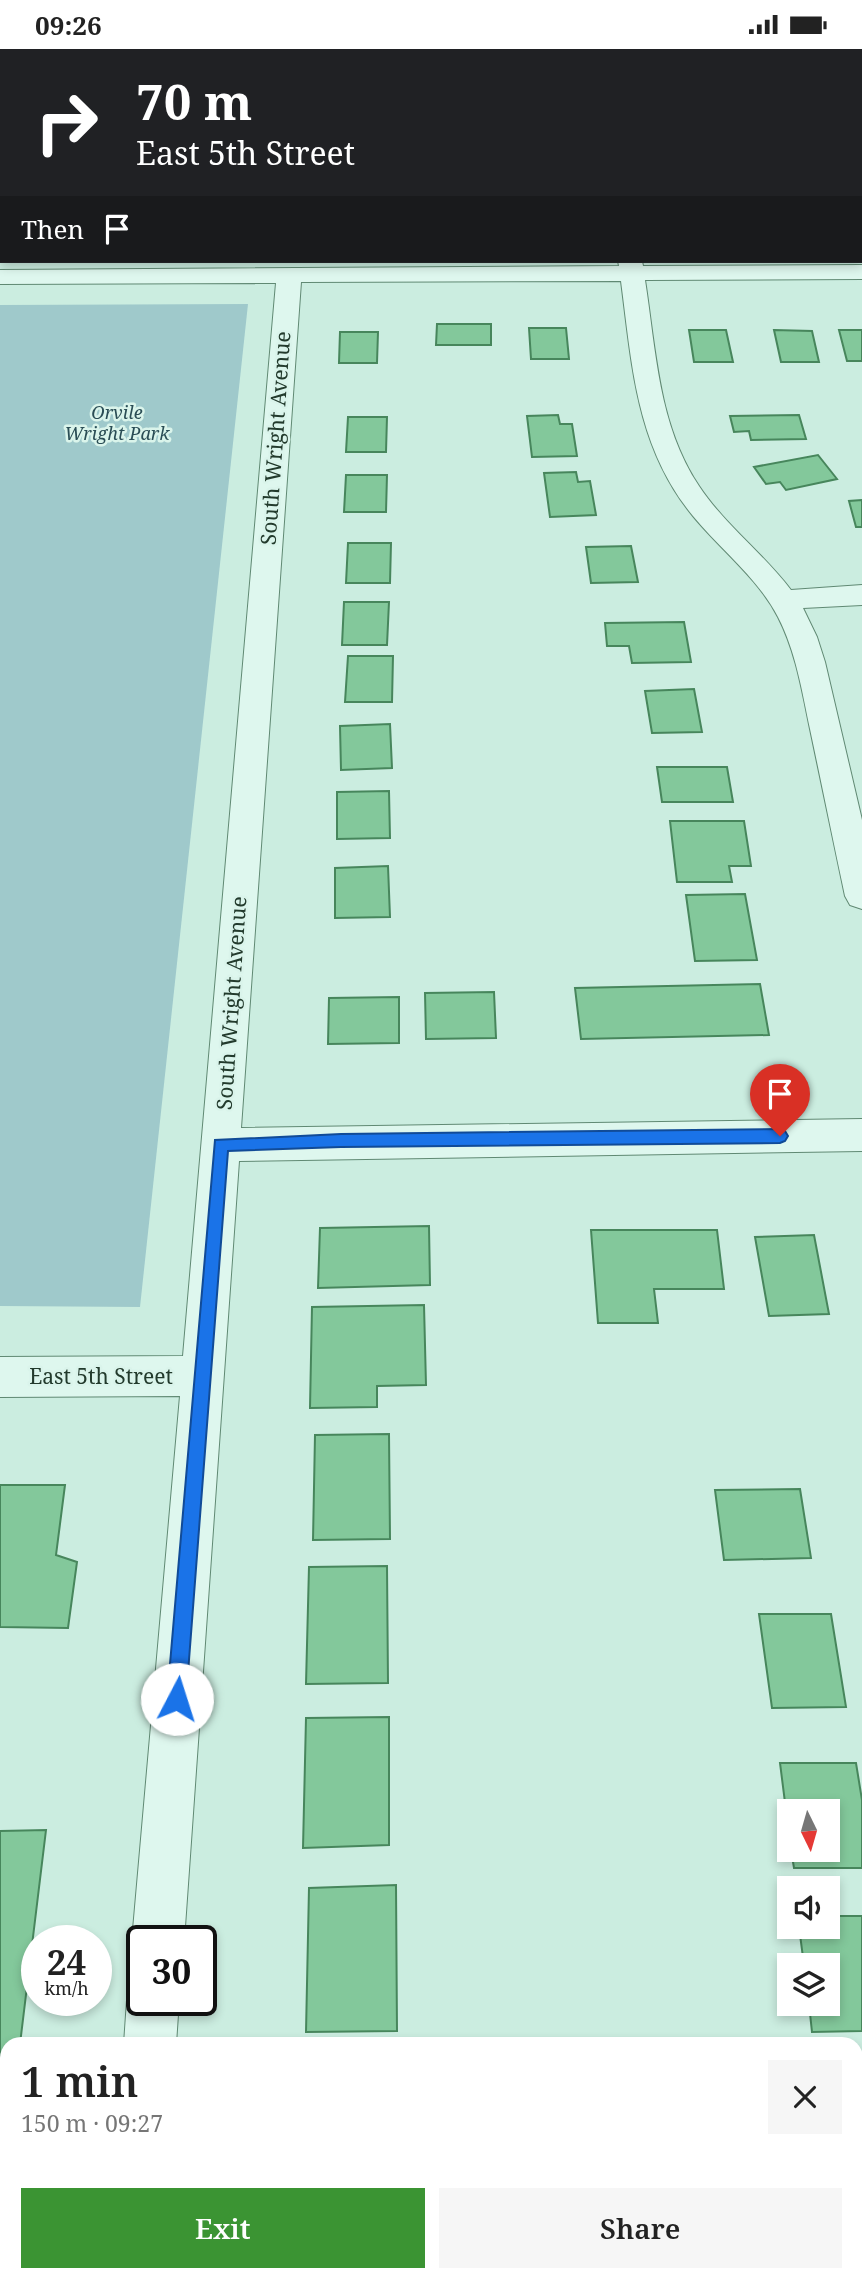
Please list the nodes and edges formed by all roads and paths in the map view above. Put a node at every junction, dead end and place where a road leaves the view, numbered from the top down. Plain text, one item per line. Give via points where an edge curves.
1 (631, 267) edge
2 (11, 272) edge
3 (862, 272) edge
4 (289, 276) junction
5 (862, 596) edge
6 (784, 600) junction
7 (862, 896) edge
8 (862, 1135) edge
9 (220, 1145) junction
10 (202, 1375) junction
11 (0, 1377) edge
12 (159, 1925) edge
13 (152, 2016) edge
14 (150, 2037) edge

1 - 3 street
1 - 4 street
1 - 6 street via 656,424 673,466 696,501
2 - 4 street
4 - 9 street, South Wright Avenue
5 - 6 street
6 - 7 street via 802,636 817,691
8 - 9 street
9 - 10 street, South Wright Avenue
10 - 11 street, East 5th Street
10 - 12 street, South Wright Avenue
13 - 14 street

